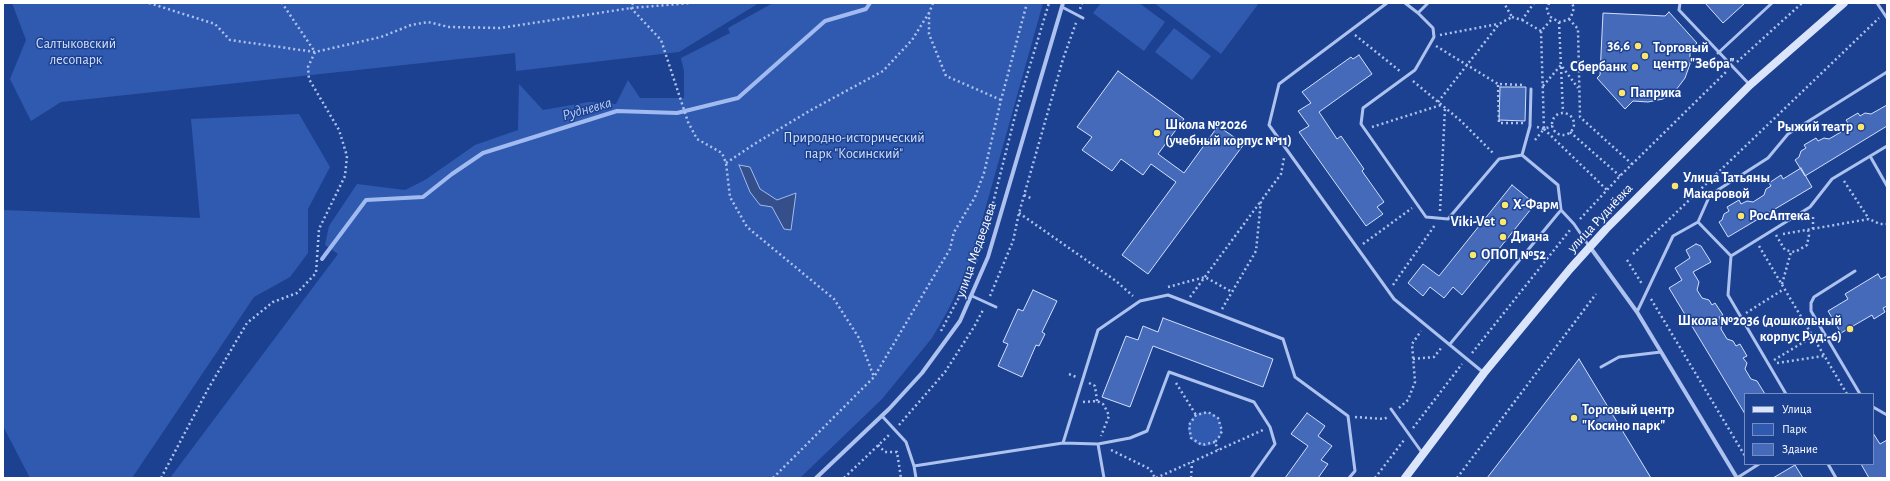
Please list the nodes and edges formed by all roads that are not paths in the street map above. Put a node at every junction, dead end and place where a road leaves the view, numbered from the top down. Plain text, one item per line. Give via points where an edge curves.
1 (1387, 3) edge
2 (1405, 3) edge
3 (1428, 3) edge
4 (1680, 3) edge
5 (1772, 3) edge
6 (1844, 3) edge
7 (1877, 3) edge
8 (1063, 5) edge
9 (1418, 13) junction
10 (1083, 18) dead end
11 (1887, 18) edge
12 (1718, 53) junction
13 (1887, 72) edge
14 (1750, 85) junction
15 (1532, 89) road end
16 (1887, 146) edge
17 (1522, 155) junction
18 (1870, 156) junction
19 (1887, 186) edge
20 (1561, 210) junction
21 (1698, 222) junction
22 (1590, 247) junction
23 (1731, 256) junction
24 (1855, 271) dead end
25 (972, 296) junction
26 (996, 307) dead end
27 (1637, 312) junction
28 (1450, 344) junction
29 (1661, 352) junction
30 (1601, 367) dead end
31 (1484, 373) junction
32 (1785, 393) edge
33 (1859, 393) edge
34 (1874, 408) edge
35 (1391, 409) dead end
36 (1887, 415) edge
37 (882, 416) junction
38 (1063, 443) junction
39 (1098, 444) junction
40 (1422, 454) junction
41 (1757, 465) edge
42 (1829, 465) edge
43 (914, 466) junction
44 (816, 478) edge
45 (916, 478) edge
46 (1104, 478) edge
47 (1250, 478) edge
48 (1349, 478) edge
49 (1405, 478) edge
50 (1737, 478) edge
51 (1836, 478) edge

1 - 28 lane via 1279,84 1268,125 1394,299
2 - 9 lane
3 - 9 lane
4 - 12 lane via 1679,10
5 - 12 lane
6 - 14 street, улица Руднёвка
7 - 11 lane
8 - 10 lane
8 - 25 street, улица Медведева via 988,257
9 - 17 lane via 1433,28 1434,36 1415,70 1363,108 1361,124 1426,217 1448,219 1499,158
12 - 14 lane
13 - 21 lane via 1788,134 1768,158 1710,195
14 - 22 street, улица Руднёвка via 1661,172
15 - 17 lane via 1531,124
16 - 18 lane
17 - 20 lane via 1558,185
18 - 19 lane
18 - 23 lane via 1832,179 1810,207
20 - 22 lane
20 - 28 lane
21 - 23 lane
21 - 27 lane via 1673,236
22 - 27 street
22 - 31 street, улица Руднёвка
23 - 32 lane via 1728,295
24 - 33 lane via 1814,296 1811,311
25 - 26 lane
25 - 37 street, улица Медведева via 960,322 922,373
27 - 29 street
28 - 31 lane
29 - 30 lane via 1619,357
29 - 50 street
31 - 40 street, улица Руднёвка
34 - 36 lane
35 - 40 lane
37 - 43 lane via 906,442
37 - 44 street, улица Медведева
38 - 39 lane
38 - 43 lane
38 - 48 lane via 1098,330 1140,301 1168,295 1283,339 1295,377 1348,416 1355,471
39 - 46 lane
39 - 47 lane via 1130,438 1147,431 1169,372 1254,402 1270,427 1275,444
40 - 49 street, улица Руднёвка
41 - 50 lane
42 - 51 lane
43 - 45 lane

